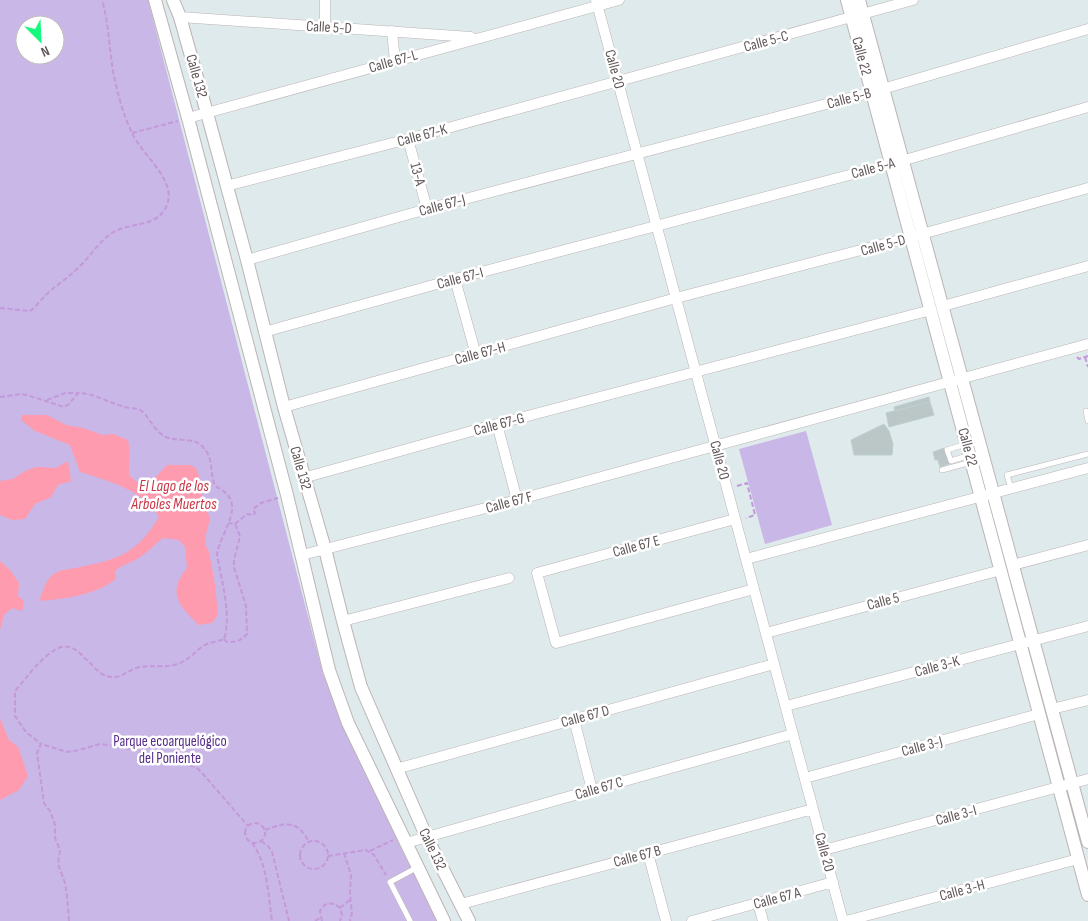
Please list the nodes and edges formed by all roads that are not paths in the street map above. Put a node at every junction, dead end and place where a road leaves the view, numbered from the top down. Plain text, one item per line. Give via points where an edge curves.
1 (155, 0) edge
2 (173, 0) edge
3 (325, 0) edge
4 (619, 0) edge
5 (847, 0) edge
6 (860, 0) edge
7 (913, 0) edge
8 (597, 3) edge
9 (858, 16) junction
10 (180, 17) junction
11 (325, 28) junction
12 (1088, 30) edge
13 (392, 31) junction
14 (478, 37) junction
15 (395, 60) junction
16 (618, 82) junction
17 (878, 90) junction
18 (1088, 107) edge
19 (207, 113) junction
20 (183, 120) junction
21 (408, 139) junction
22 (637, 153) junction
23 (897, 162) junction
24 (226, 186) junction
25 (1088, 188) edge
26 (427, 209) junction
27 (657, 225) junction
28 (917, 235) junction
29 (246, 260) junction
30 (1088, 266) edge
31 (455, 279) junction
32 (676, 298) junction
33 (937, 308) junction
34 (264, 332) junction
35 (1088, 344) edge
36 (476, 355) junction
37 (696, 372) junction
38 (956, 381) junction
39 (284, 407) junction
40 (1086, 411) dead end
41 (1088, 421) edge
42 (496, 424) junction
43 (716, 445) junction
44 (969, 454) junction
45 (1088, 454) edge
46 (1088, 468) edge
47 (942, 470) dead end
48 (303, 478) junction
49 (1011, 489) junction
50 (987, 495) junction
51 (517, 500) junction
52 (739, 519) junction
53 (1088, 545) edge
54 (325, 549) junction
55 (302, 555) junction
56 (746, 560) junction
57 (1013, 565) junction
58 (1001, 570) junction
59 (509, 578) dead end
60 (754, 589) junction
61 (342, 621) junction
62 (1088, 626) edge
63 (766, 633) junction
64 (1034, 641) junction
65 (1021, 644) junction
66 (774, 664) junction
67 (1088, 700) edge
68 (786, 706) junction
69 (1052, 709) junction
70 (1039, 714) junction
71 (574, 719) junction
72 (793, 734) junction
73 (396, 769) junction
74 (805, 778) junction
75 (1088, 779) edge
76 (1072, 784) junction
77 (1059, 788) junction
78 (592, 790) junction
79 (813, 809) junction
80 (427, 838) junction
81 (404, 839) junction
82 (1088, 842) edge
83 (824, 850) junction
84 (648, 853) junction
85 (1078, 859) junction
86 (418, 867) junction
87 (833, 882) junction
88 (1088, 895) edge
89 (758, 903) junction
90 (461, 904) junction
91 (410, 921) edge
92 (444, 921) edge
93 (469, 921) edge
94 (666, 921) edge
95 (692, 921) edge
96 (763, 921) edge
97 (845, 921) edge

1 - 20 street, Calle 132
2 - 10 street, Calle 132
3 - 11 street
4 - 8 street
5 - 9 street, Calle 22
6 - 9 street, Calle 22
7 - 9 street, Calle 5-C
8 - 14 street, Calle 67-L
8 - 16 street, Calle 20
9 - 16 street, Calle 5-C
9 - 17 street, Calle 22
10 - 11 street, Calle 5-D
10 - 19 street, Calle 132
11 - 13 street, Calle 5-D
12 - 17 street, Calle 5-B
13 - 14 street, Calle 5-D
13 - 15 street
14 - 15 street, Calle 67-L
15 - 19 street, Calle 67-L
16 - 21 street, Calle 67-K
16 - 22 street, Calle 20
17 - 22 street, Calle 5-B
17 - 23 street, Calle 22
18 - 23 street, Calle 5-A
19 - 20 street, Calle 67-L
19 - 24 street, Calle 132
20 - 55 street, Calle 132
21 - 24 street, Calle 67-K
21 - 26 street, 13-A
22 - 26 street, Calle 67-J
22 - 27 street, Calle 20
23 - 27 street, Calle 5-A
23 - 28 street, Calle 22
24 - 29 street, Calle 132
25 - 28 street, Calle 5-D
26 - 29 street, Calle 67-J
27 - 31 street, Calle 67-I
27 - 32 street, Calle 20
28 - 32 street, Calle 5-D
28 - 33 street, Calle 22
29 - 34 street, Calle 132
30 - 33 street
31 - 34 street, Calle 67-I
31 - 36 street
32 - 36 street, Calle 67-H
32 - 37 street, Calle 20
33 - 37 street
33 - 38 street, Calle 22
34 - 39 street, Calle 132
35 - 38 street
36 - 39 street, Calle 67-H
37 - 42 street, Calle 67-G
37 - 43 street, Calle 20
38 - 43 street
38 - 44 street, Calle 22
38 - 50 street, Calle 22
39 - 48 street, Calle 132
40 - 41 lane
42 - 48 street, Calle 67-G
42 - 51 street
43 - 51 street, Calle 67 F
43 - 52 street, Calle 20
44 - 47 lane
44 - 50 street, Calle 22
45 - 49 lane via 1007,475
46 - 49 street
48 - 54 street, Calle 132
49 - 50 street
50 - 56 street
50 - 57 street, Calle 22
50 - 58 street, Calle 22
51 - 54 street, Calle 67 F
52 - 56 street, Calle 20
52 - 60 street, Calle 67 E via 537,573 556,643
53 - 57 street
54 - 55 street, Calle 67 F
54 - 61 street, Calle 132
55 - 81 street, Calle 132 via 329,670 348,723
56 - 60 street, Calle 20
57 - 64 street, Calle 22
58 - 63 street, Calle 5
58 - 65 street, Calle 22
59 - 61 street
60 - 63 street, Calle 20
61 - 73 street, Calle 132 via 361,687
62 - 64 street, Calle 3-K
63 - 66 street, Calle 20
64 - 65 street, Calle 3-K
64 - 69 street, Calle 22
65 - 68 street, Calle 3-K
65 - 70 street, Calle 22
66 - 68 street, Calle 20
66 - 71 street, Calle 67 D
67 - 69 street
68 - 72 street, Calle 20
69 - 76 street, Calle 22
70 - 74 street, Calle 3-J
70 - 77 street, Calle 22
71 - 73 street, Calle 67 D
71 - 78 street
72 - 74 street, Calle 20
72 - 78 street, Calle 67 C
73 - 80 street, Calle 132
74 - 79 street, Calle 20
75 - 76 street, Calle 3-I
76 - 77 street, Calle 3-I
76 - 82 street, Calle 22
77 - 83 street, Calle 3-I
77 - 85 street, Calle 22
78 - 80 street, Calle 67 C
79 - 83 street, Calle 20
79 - 84 street, Calle 67 B
80 - 81 street, Calle 67 C
80 - 90 street, Calle 132
81 - 86 street, Calle 132
83 - 87 street, Calle 20
84 - 90 street, Calle 67 B
84 - 94 street
85 - 88 street, Calle 22
85 - 97 street, Calle 3-H
86 - 91 lane via 390,882
86 - 92 street, Calle 132
87 - 89 street, Calle 67 A
87 - 97 street, Calle 20
89 - 95 street, Calle 67 A
89 - 96 street
90 - 93 street, Calle 132

